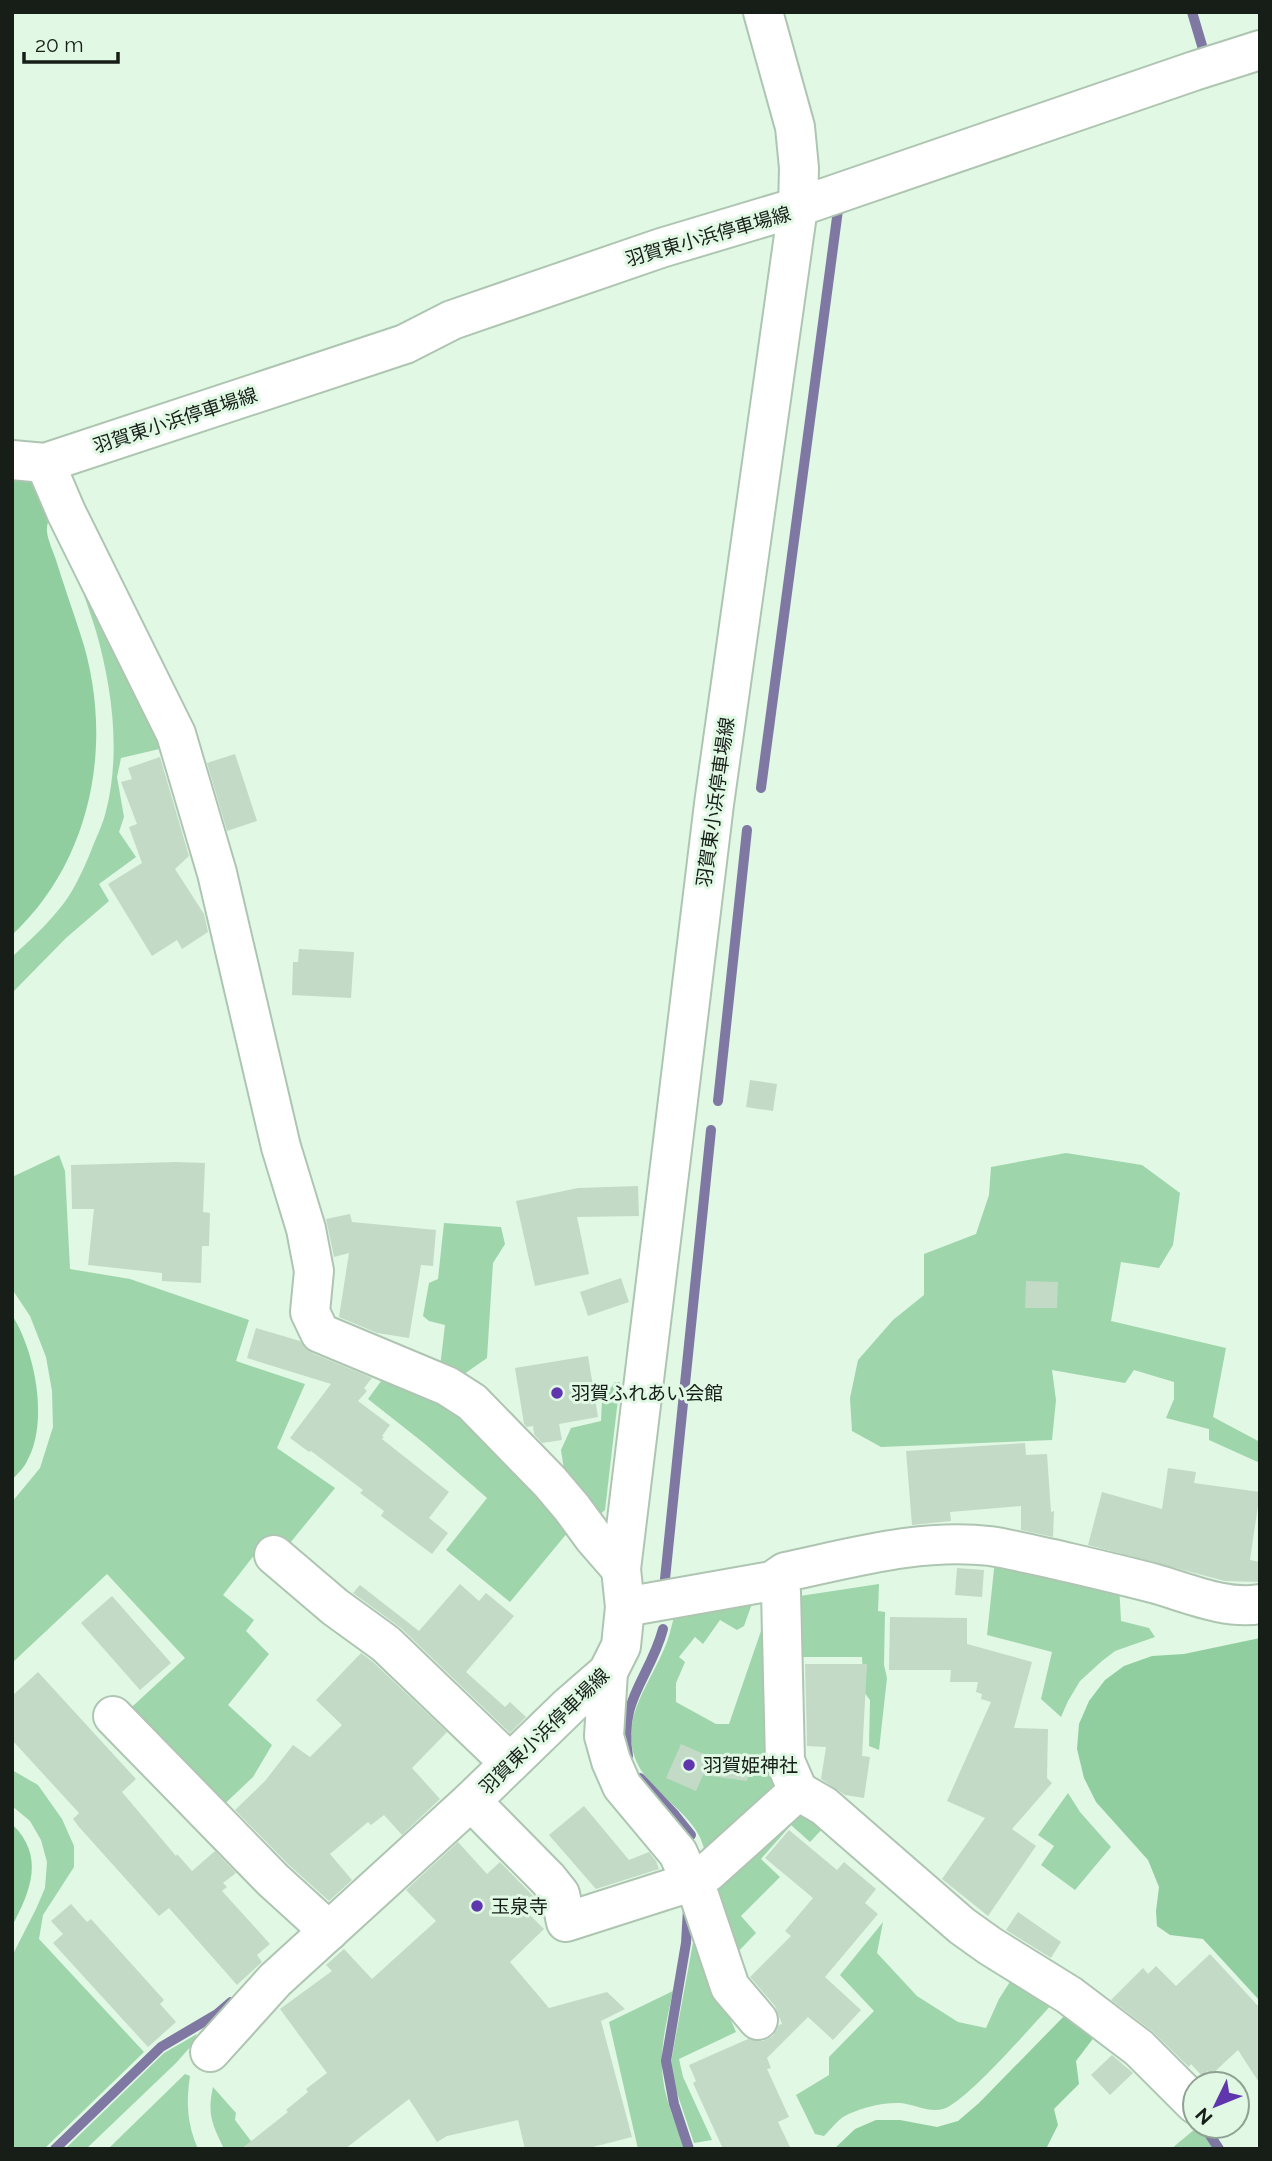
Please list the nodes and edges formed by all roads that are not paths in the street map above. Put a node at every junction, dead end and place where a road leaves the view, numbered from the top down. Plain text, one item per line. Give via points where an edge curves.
1 (763, 12) edge
2 (1260, 50) edge
3 (797, 207) junction
4 (29, 461) edge
5 (274, 1555) dead end
6 (621, 1569) junction
7 (900, 1577) dead end
8 (777, 1586) junction
9 (1260, 1604) edge
10 (625, 1608) junction
11 (608, 1672) junction
12 (113, 1716) dead end
13 (510, 1763) junction
14 (798, 1791) junction
15 (471, 1801) junction
16 (691, 1882) junction
17 (329, 1931) junction
18 (758, 2020) dead end
19 (210, 2052) dead end
20 (1181, 2090) edge

1 - 3 main road via 795,127
2 - 3 main road
3 - 4 main road, 羽賀東小浜停車場線 via 648,252 452,320 405,344
3 - 6 main road, 羽賀東小浜停車場線 via 711,831
4 - 6 main road via 66,512 176,734 218,873 281,1147 306,1229 314,1271 310,1311 320,1333 447,1386 472,1402 550,1482
5 - 13 main road via 386,1644
6 - 10 main road, 羽賀東小浜停車場線
7 - 8 main road
8 - 9 main road via 785,1572 883,1552 990,1546 1219,1602
8 - 10 main road
8 - 14 main road via 785,1761
10 - 11 main road, 羽賀東小浜停車場線 via 621,1646
11 - 13 main road, 羽賀東小浜停車場線
11 - 16 main road via 604,1736 611,1761 621,1786 678,1853
12 - 17 main road
13 - 15 main road, 羽賀東小浜停車場線
14 - 16 main road via 707,1873
14 - 20 main road via 824,1806 962,1926 1069,1995 1139,2048
15 - 16 main road via 548,1879 559,1894 566,1922
15 - 17 main road, 羽賀東小浜停車場線
16 - 18 main road via 730,1987
17 - 19 main road, 羽賀東小浜停車場線 via 275,1980

